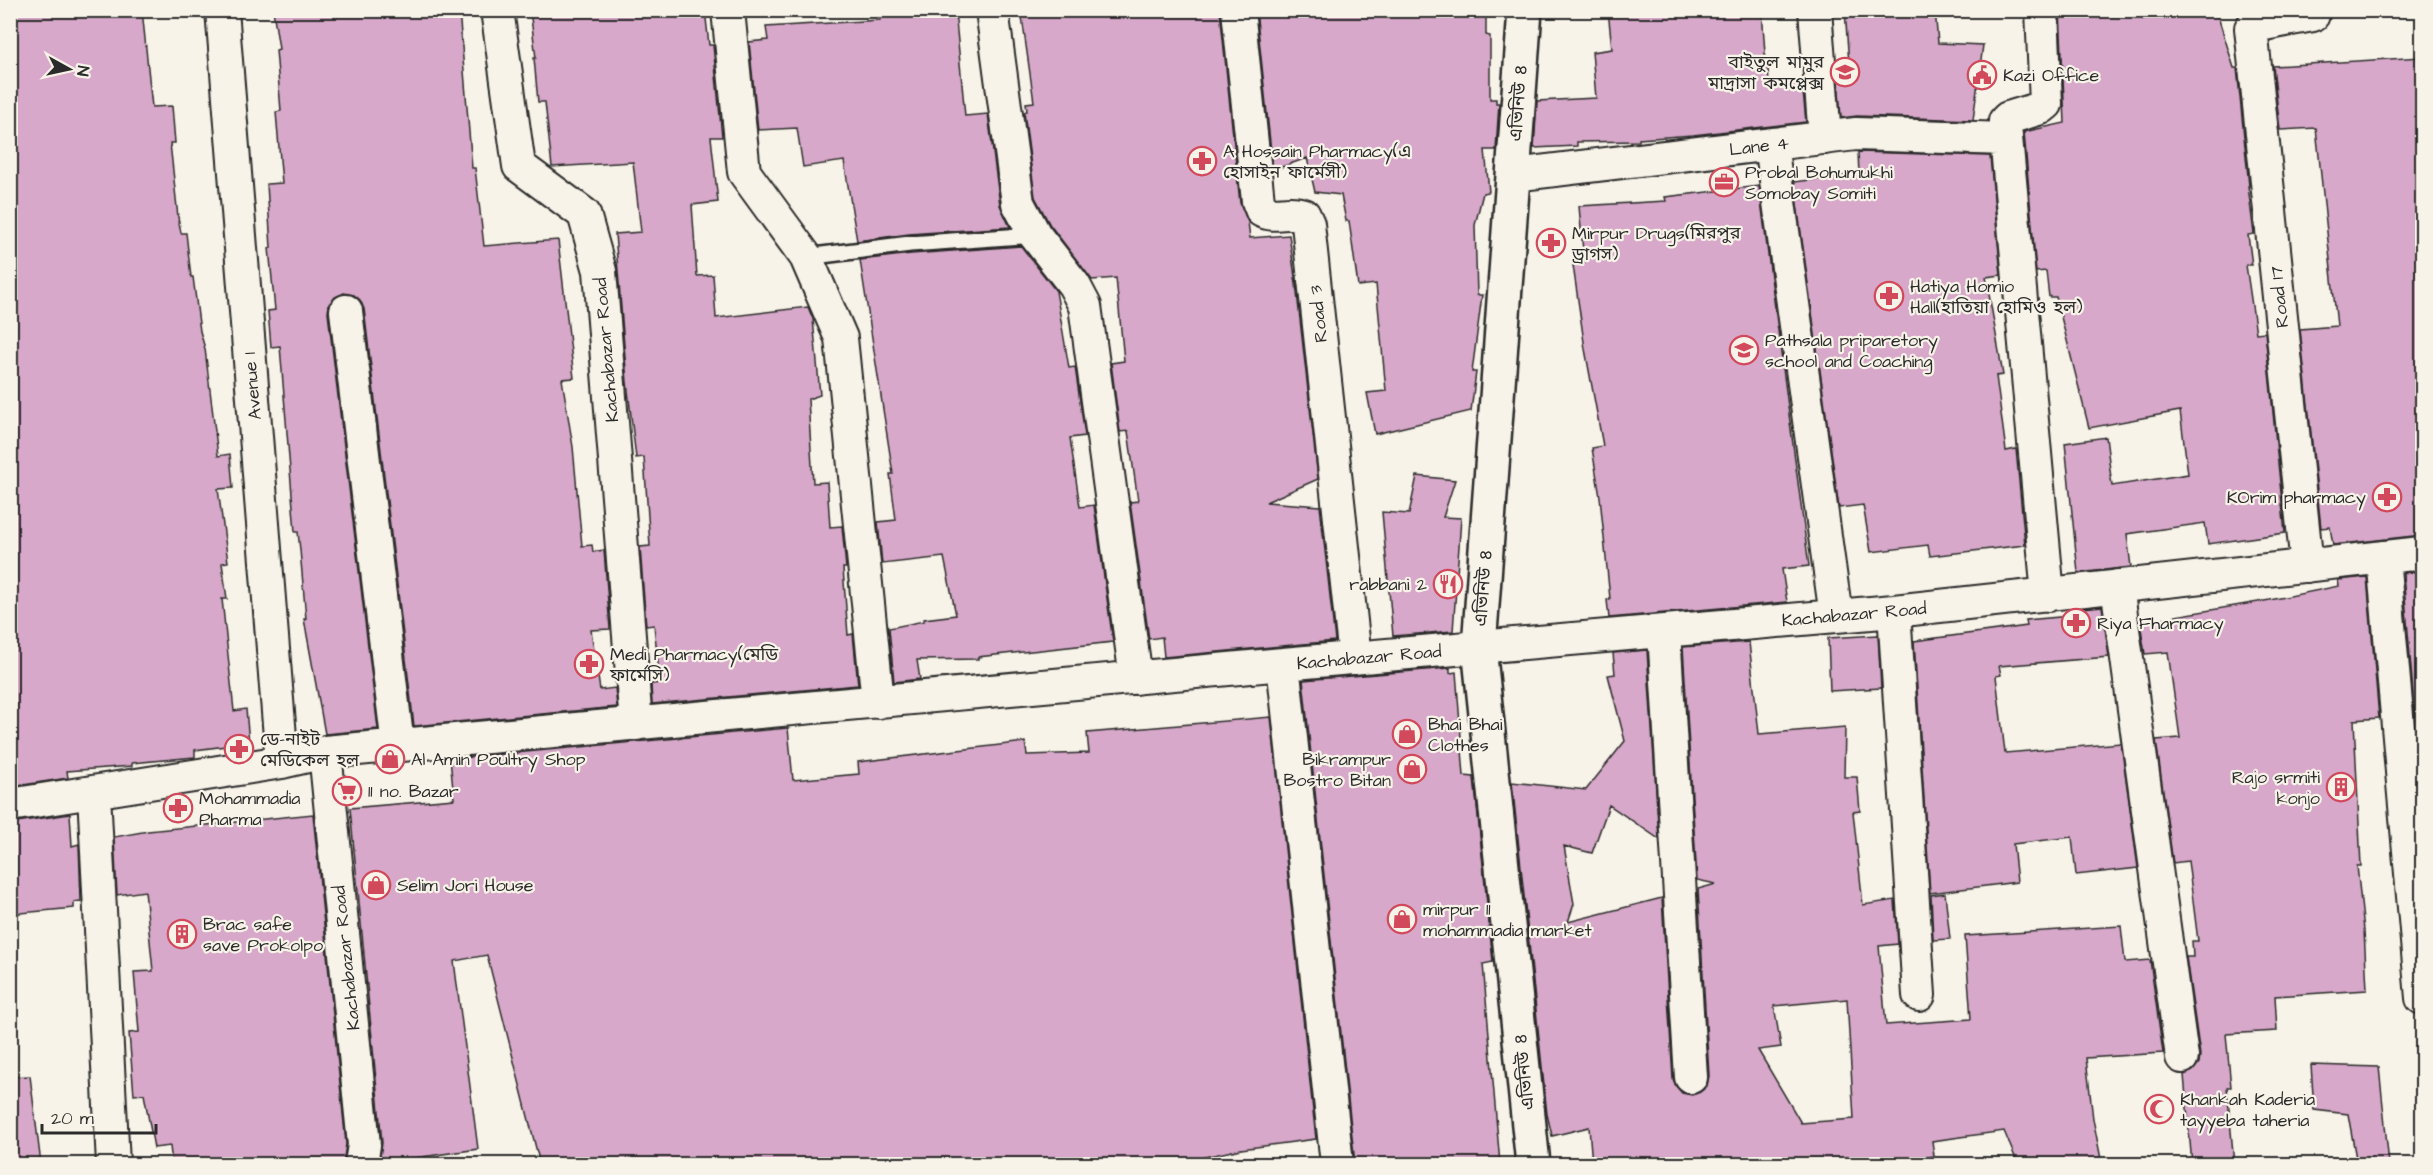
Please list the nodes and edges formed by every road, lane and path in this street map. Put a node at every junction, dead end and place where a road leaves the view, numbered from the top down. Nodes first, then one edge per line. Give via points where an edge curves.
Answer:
1 (222, 10) edge
2 (497, 10) edge
3 (728, 10) edge
4 (992, 10) edge
5 (1238, 10) edge
6 (1524, 10) edge
7 (1815, 10) edge
8 (2042, 10) edge
9 (2314, 10) edge
10 (1825, 138) junction
11 (2006, 139) junction
12 (1771, 144) junction
13 (1513, 175) junction
14 (1035, 235) junction
15 (806, 257) junction
16 (346, 311) dead end
17 (2422, 552) edge
18 (2383, 557) junction
19 (2307, 566) junction
20 (2117, 586) junction
21 (2048, 595) junction
22 (1894, 611) junction
23 (1836, 616) junction
24 (1664, 632) junction
25 (1479, 647) junction
26 (1355, 658) junction
27 (1283, 664) junction
28 (1136, 678) junction
29 (878, 702) junction
30 (636, 724) junction
31 (398, 746) junction
32 (325, 752) junction
33 (282, 762) junction
34 (94, 792) junction
35 (10, 805) edge
36 (1919, 995) dead end
37 (2422, 998) edge
38 (2182, 1057) dead end
39 (1691, 1077) dead end
40 (113, 1164) edge
41 (361, 1164) edge
42 (1337, 1164) edge
43 (1533, 1164) edge

1 - 33 street, Avenue 1
2 - 30 street, Kachabazar Road via 519,166 585,214 600,271
3 - 15 street via 744,172
4 - 14 street via 1018,203
5 - 26 street, Road 3 via 1258,201 1262,211 1269,215 1293,211 1304,215 1308,224
6 - 13 street, এভিনিউ ৪
7 - 10 street
8 - 11 street via 2046,104 2008,118
9 - 19 street, Road 17 via 2313,15 2252,28
10 - 11 street, Lane 4 via 1856,134
10 - 12 street, Lane 4
11 - 21 street
12 - 13 street, Lane 4
12 - 23 street
13 - 25 street, এভিনিউ ৪
14 - 15 lane
14 - 28 street via 1086,306
15 - 29 street via 841,338
16 - 31 street
17 - 18 street, Kachabazar Road
18 - 19 street, Kachabazar Road
18 - 37 street
19 - 20 street, Kachabazar Road
20 - 21 street, Kachabazar Road
20 - 38 street
21 - 22 street, Kachabazar Road
22 - 23 street, Kachabazar Road
22 - 36 street
23 - 24 street, Kachabazar Road
24 - 25 street, Kachabazar Road
24 - 39 street
25 - 26 street, Kachabazar Road
25 - 43 street, এভিনিউ ৪
26 - 27 street, Kachabazar Road
27 - 28 street, Kachabazar Road
27 - 42 street, Kachabazar Road
28 - 29 street, Kachabazar Road
29 - 30 street, Kachabazar Road
30 - 31 street, Kachabazar Road
31 - 32 street, Kachabazar Road
32 - 33 street, Kachabazar Road
32 - 41 street, Kachabazar Road via 364,1146
33 - 34 street, Kachabazar Road
34 - 35 street, Kachabazar Road
34 - 40 street

